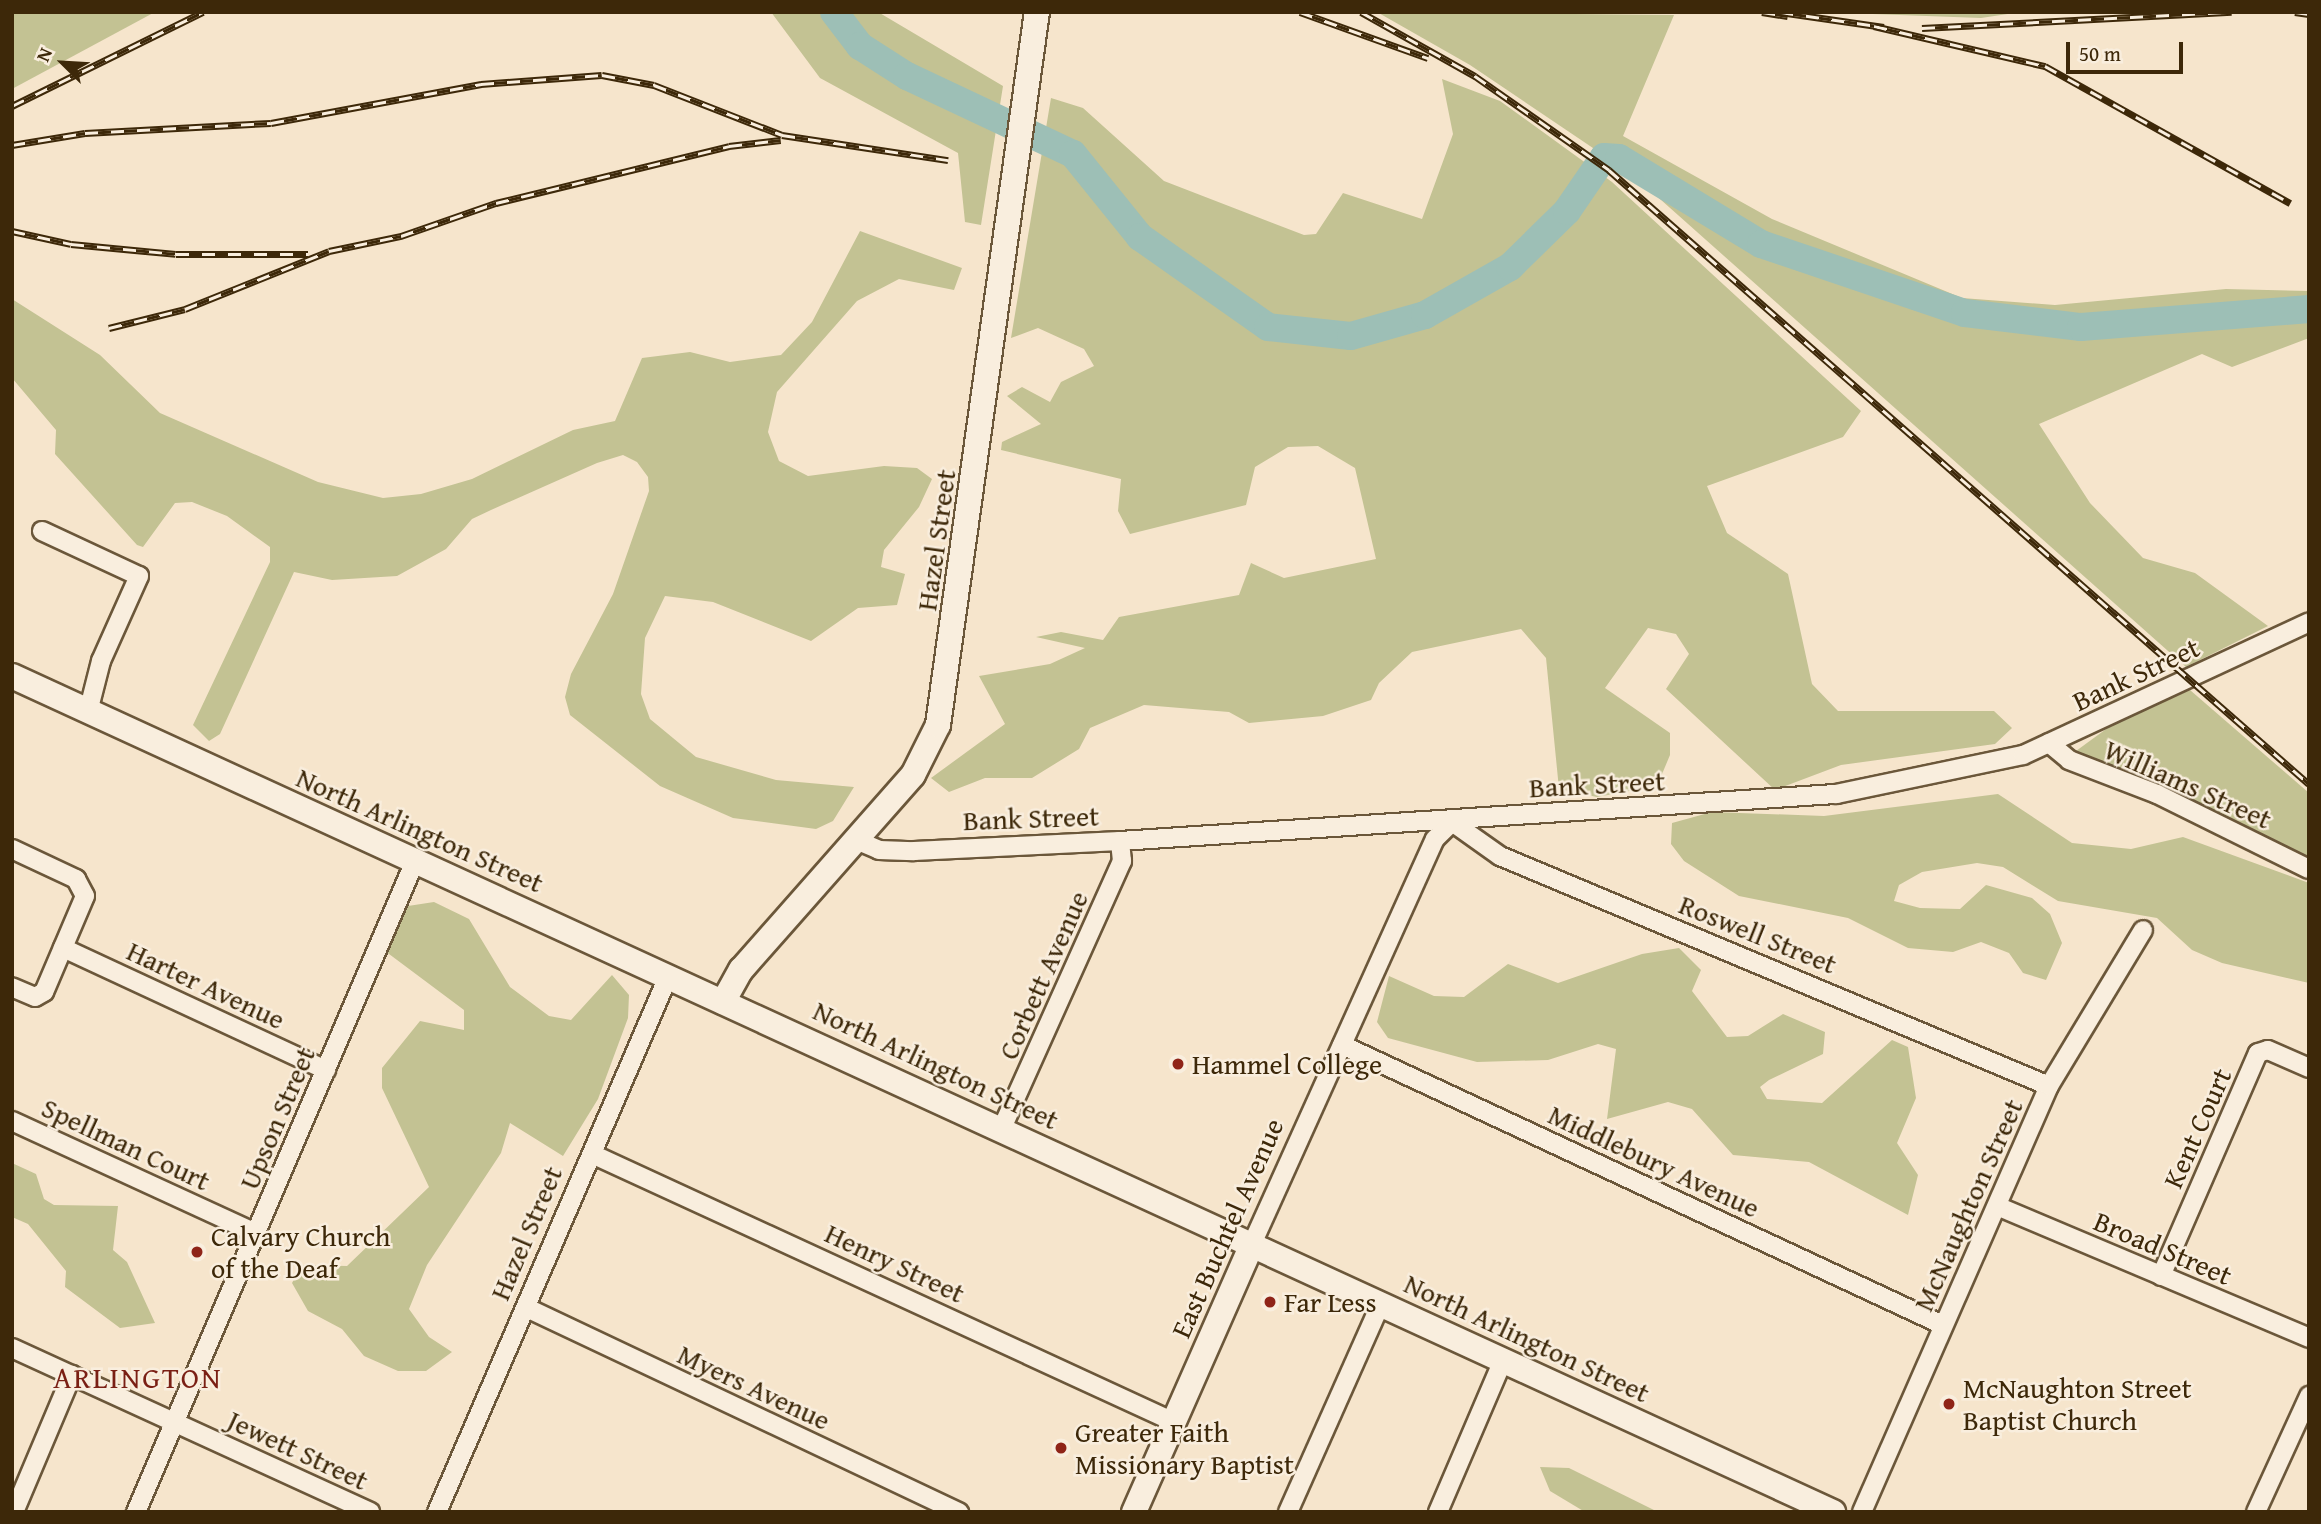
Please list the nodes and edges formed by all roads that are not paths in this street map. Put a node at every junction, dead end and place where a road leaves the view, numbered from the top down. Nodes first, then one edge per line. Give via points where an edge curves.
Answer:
1 (1037, 12) edge
2 (42, 531) dead end
3 (2309, 622) edge
4 (12, 676) edge
5 (88, 712) junction
6 (2049, 743) junction
7 (1452, 822) junction
8 (856, 841) junction
9 (1120, 841) junction
10 (12, 849) edge
11 (415, 861) junction
12 (2309, 869) edge
13 (2143, 930) dead end
14 (63, 948) junction
15 (668, 978) junction
16 (12, 987) edge
17 (723, 1002) junction
18 (1342, 1045) junction
19 (2309, 1068) edge
20 (326, 1070) junction
21 (2049, 1086) junction
22 (12, 1121) edge
23 (1002, 1128) junction
24 (592, 1154) junction
25 (1997, 1206) junction
26 (256, 1233) junction
27 (1252, 1244) junction
28 (2161, 1276) junction
29 (1381, 1303) junction
30 (527, 1308) junction
31 (1943, 1325) junction
32 (2309, 1338) edge
33 (12, 1348) edge
34 (1503, 1360) junction
35 (72, 1375) junction
36 (2309, 1396) edge
37 (175, 1422) junction
38 (1174, 1422) junction
39 (1440, 1511) edge
40 (14, 1512) edge
41 (136, 1512) edge
42 (370, 1512) edge
43 (438, 1512) edge
44 (959, 1512) edge
45 (1134, 1512) edge
46 (1288, 1512) edge
47 (1833, 1512) edge
48 (1862, 1512) edge
49 (2256, 1512) edge

1 - 8 street, Hazel Street via 946,701 913,775
2 - 5 street via 139,576 101,660
3 - 6 street, Bank Street
4 - 5 street, North Arlington Street
5 - 11 street, North Arlington Street
6 - 7 street, Bank Street via 1997,763 1836,794
6 - 12 street, Williams Street via 2069,760 2157,794
7 - 9 street, Bank Street
7 - 18 street, East Buchtel Avenue via 1435,839
7 - 21 street, Roswell Street via 1500,856
8 - 9 street, Bank Street via 879,850
8 - 17 street, Hazel Street via 741,970
9 - 23 street, Corbett Avenue via 1122,861
10 - 14 street via 85,888
11 - 15 street, North Arlington Street
11 - 20 street, Upson Street
13 - 21 street, McNaughton Street
14 - 16 street via 40,997
14 - 20 street, Harter Avenue
15 - 17 street, North Arlington Street
15 - 24 street, Hazel Street
17 - 23 street, North Arlington Street
18 - 27 street, East Buchtel Avenue
18 - 31 street, Middlebury Avenue
19 - 28 street, Kent Court via 2268,1050 2258,1053
20 - 26 street, Upson Street
21 - 25 street, McNaughton Street
22 - 26 street, Spellman Court
23 - 27 street, North Arlington Street
24 - 30 street, Hazel Street
24 - 38 street, Henry Street
25 - 28 street, Broad Street
25 - 31 street, McNaughton Street
26 - 37 street, Upson Street
27 - 29 street, North Arlington Street
27 - 38 street, East Buchtel Avenue
28 - 32 street, Broad Street
29 - 34 street, North Arlington Street
29 - 46 street
30 - 43 street, Hazel Street
30 - 44 street, Myers Avenue
31 - 48 street, McNaughton Street
33 - 35 street, Jewett Street
34 - 39 street
34 - 47 street, North Arlington Street
35 - 37 street, Jewett Street
35 - 40 street
36 - 49 street
37 - 41 street, Upson Street
37 - 42 street, Jewett Street
38 - 45 street, East Buchtel Avenue

